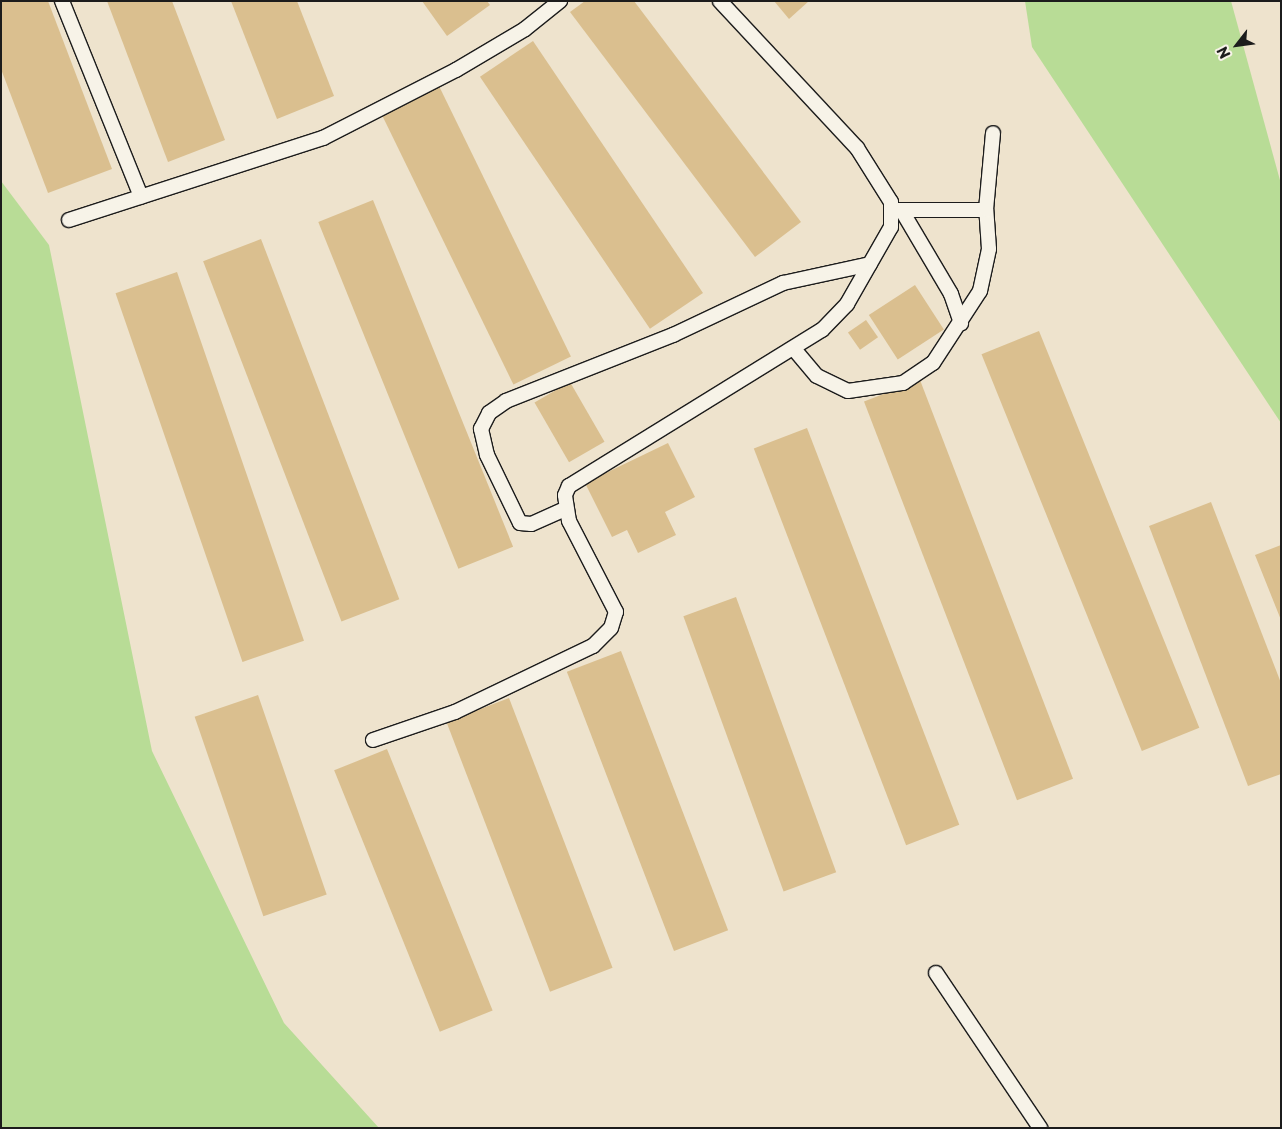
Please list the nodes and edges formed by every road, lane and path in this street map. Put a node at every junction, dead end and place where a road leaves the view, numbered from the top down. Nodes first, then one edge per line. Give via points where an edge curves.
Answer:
1 (62, 1) edge
2 (560, 1) edge
3 (720, 1) edge
4 (993, 133) dead end
5 (141, 197) junction
6 (897, 210) junction
7 (986, 210) junction
8 (69, 220) dead end
9 (870, 264) junction
10 (961, 323) junction
11 (794, 349) junction
12 (565, 509) junction
13 (373, 740) dead end
14 (936, 973) dead end
15 (1040, 1128) edge

1 - 5 lane
2 - 5 lane via 525,29 456,70 323,138
3 - 6 lane via 858,148
4 - 7 lane
5 - 8 lane
6 - 7 lane
6 - 9 lane
6 - 10 lane via 951,294
7 - 10 lane via 989,249 980,291
9 - 11 lane via 838,315
9 - 12 lane via 783,283 673,335 506,401 489,414 481,429 487,455 520,523 531,524
10 - 11 lane via 933,363 903,383 848,391 817,376
11 - 12 lane via 584,475 569,486
12 - 13 lane via 616,612 611,628 594,646 544,671 455,712
14 - 15 lane

